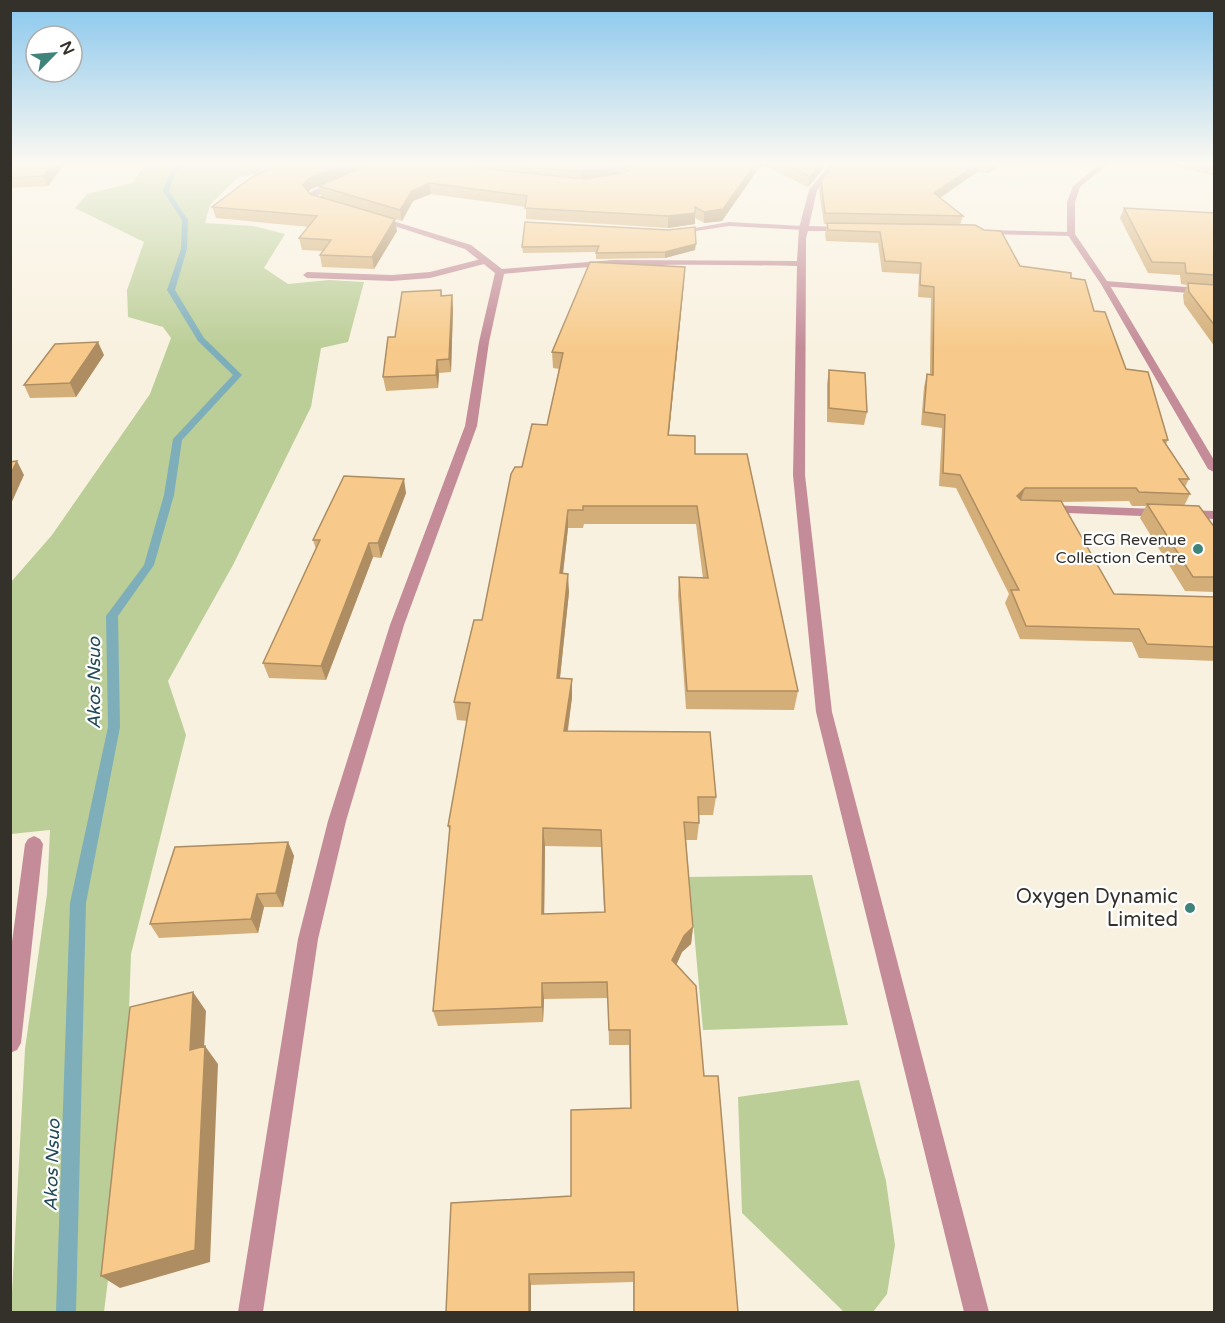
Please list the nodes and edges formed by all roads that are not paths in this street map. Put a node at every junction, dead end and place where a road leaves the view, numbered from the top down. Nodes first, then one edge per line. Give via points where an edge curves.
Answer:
1 (394, 225) edge
2 (723, 225) edge
3 (743, 225) edge
4 (804, 225) edge
5 (1071, 225) edge
6 (803, 228) junction
7 (862, 229) edge
8 (668, 232) edge
9 (978, 232) edge
10 (1071, 234) junction
11 (485, 261) junction
12 (802, 264) junction
13 (500, 272) junction
14 (307, 275) dead end
15 (1105, 284) junction
16 (1215, 292) edge
17 (1215, 469) edge
18 (1032, 508) edge
19 (1215, 515) edge
20 (34, 844) dead end
21 (10, 1043) edge
22 (249, 1312) edge
23 (977, 1312) edge

1 - 11 street via 468,247
2 - 8 street
3 - 6 street
4 - 6 street
5 - 10 street
6 - 7 street
6 - 12 street
9 - 10 street
10 - 15 street
11 - 13 street
11 - 14 street via 430,275 392,278
12 - 13 street via 661,260 556,264
12 - 23 street via 799,475 824,712
13 - 22 street via 471,426 397,625 337,821 308,939
15 - 16 street
15 - 17 street
18 - 19 street
20 - 21 street

